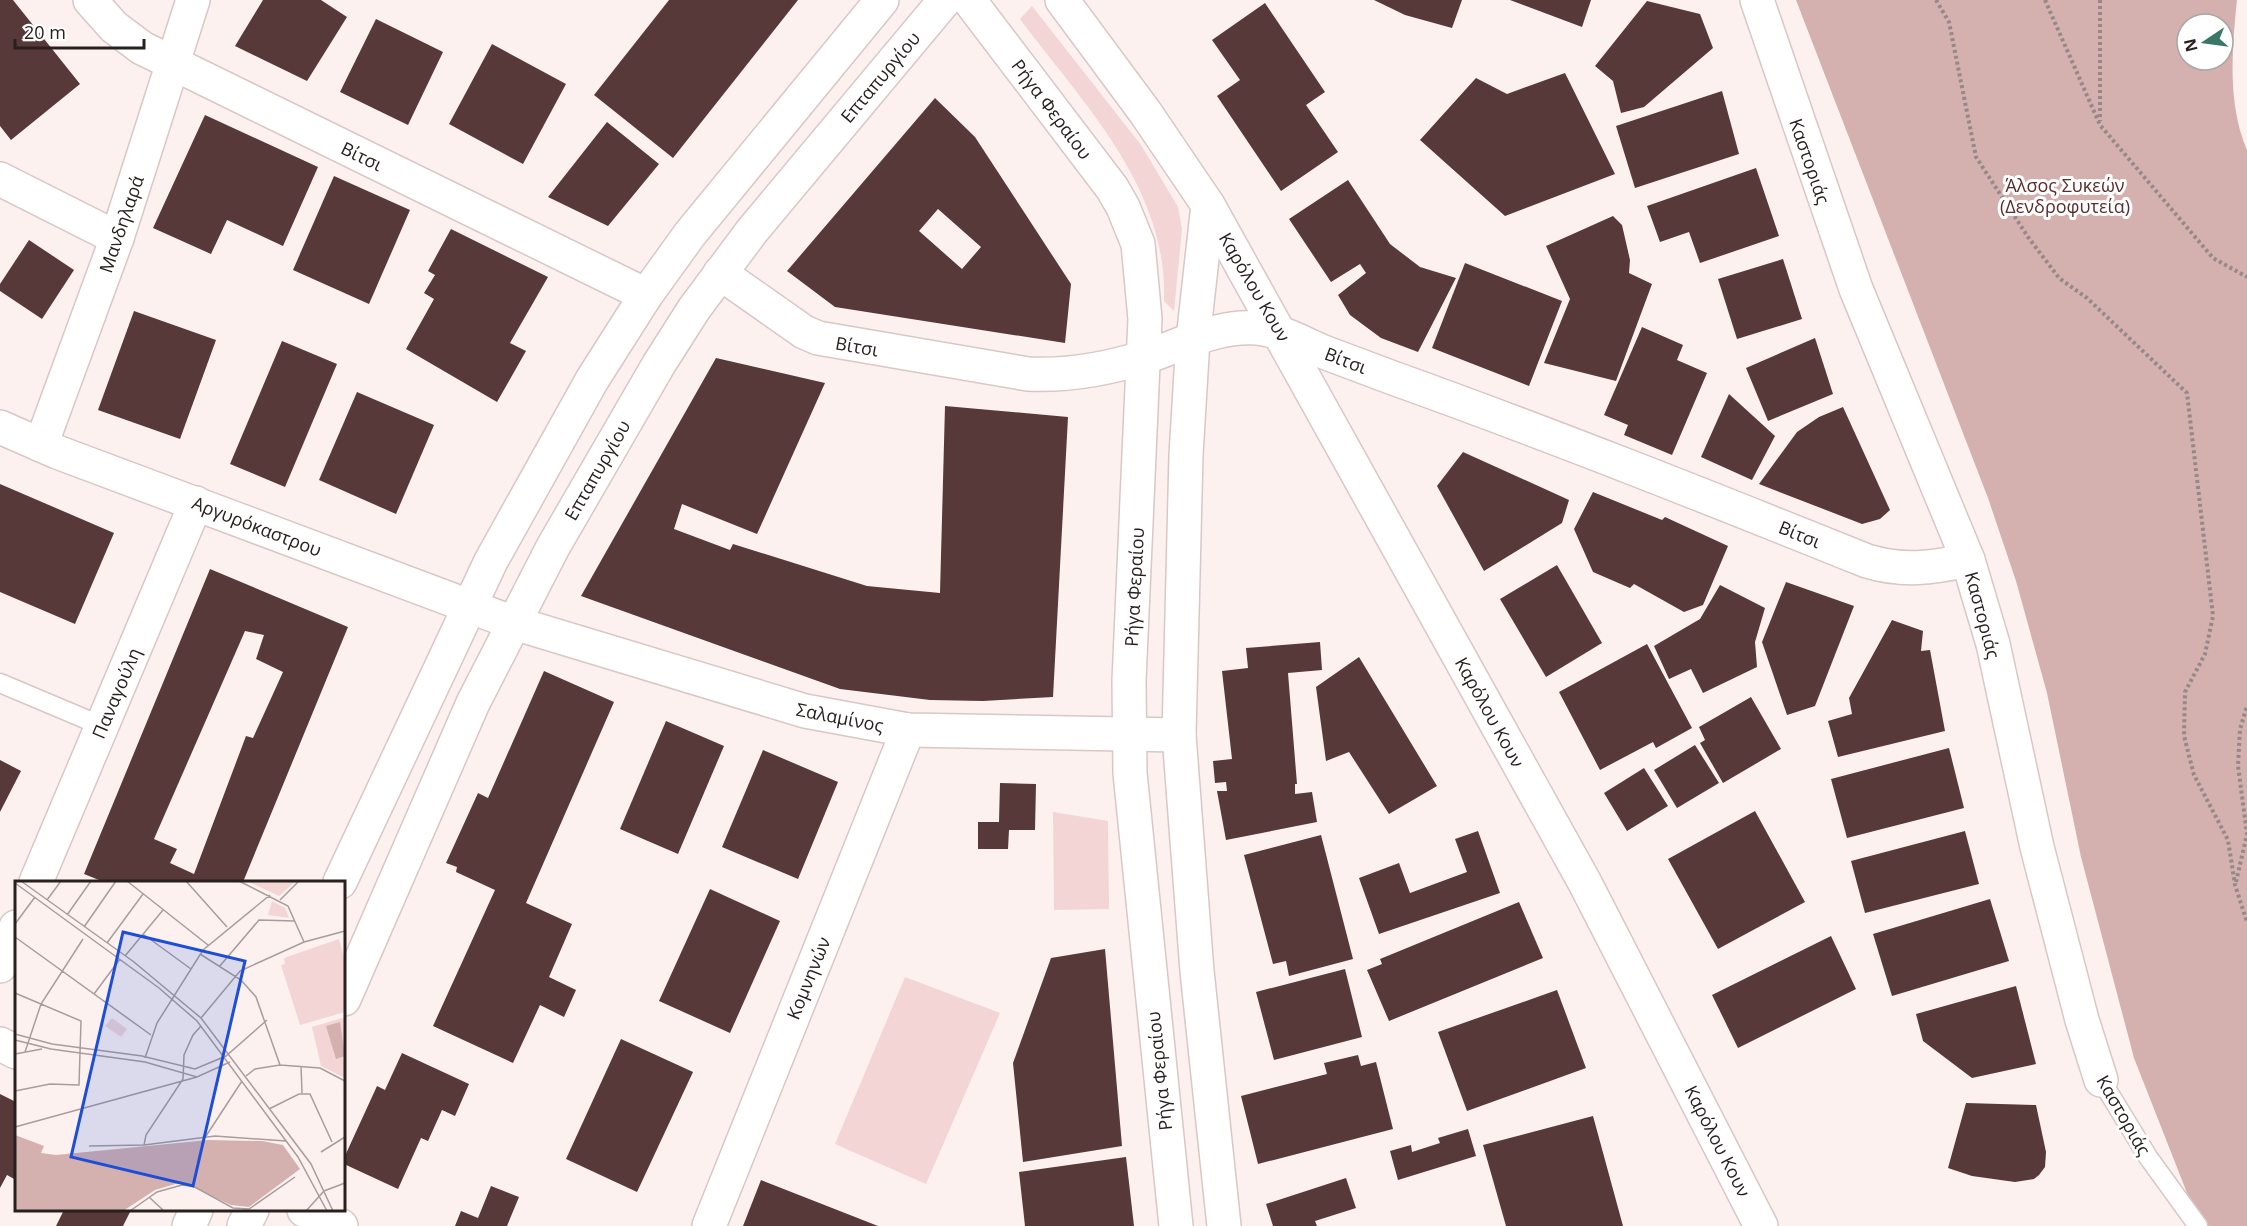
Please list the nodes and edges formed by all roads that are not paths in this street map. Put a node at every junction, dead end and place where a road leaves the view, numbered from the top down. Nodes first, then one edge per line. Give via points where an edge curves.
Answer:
1 (90, 0) edge
2 (193, 0) edge
3 (882, 0) edge
4 (945, 0) edge
5 (969, 0) edge
6 (1062, 0) edge
7 (1756, 0) edge
8 (172, 63) junction
9 (0, 179) edge
10 (1208, 205) junction
11 (117, 238) junction
12 (720, 273) junction
13 (646, 295) junction
14 (1281, 334) junction
15 (1192, 339) junction
16 (1145, 357) junction
17 (0, 427) edge
18 (41, 445) junction
19 (196, 503) junction
20 (1968, 560) junction
21 (469, 607) junction
22 (514, 623) junction
23 (0, 682) edge
24 (102, 726) junction
25 (908, 730) junction
26 (1129, 734) junction
27 (1179, 735) junction
28 (36, 881) edge
29 (340, 881) edge
30 (15, 929) edge
31 (0, 966) edge
32 (345, 997) edge
33 (0, 1044) edge
34 (15, 1052) edge
35 (2101, 1080) joint
36 (195, 1211) edge
37 (251, 1211) edge
38 (308, 1211) edge
39 (189, 1226) edge
40 (244, 1226) edge
41 (340, 1226) edge
42 (709, 1226) edge
43 (1176, 1226) edge
44 (1224, 1226) edge
45 (1761, 1226) edge
46 (2198, 1226) edge

1 - 8 street, Βίτσι via 132,42
2 - 8 street, Μανδηλαρά
3 - 13 street via 704,217
4 - 12 street, Επταπυργίου via 814,153
5 - 16 street, Ρήγα Φεραίου via 1123,207 1141,263
6 - 10 street
7 - 20 street, Καστοριάς via 1856,289
8 - 11 street, Μανδηλαρά
8 - 13 street, Βίτσι
9 - 11 street
10 - 14 street, Καρόλου Κουν
10 - 15 street
11 - 18 street, Μανδηλαρά
12 - 16 street, Βίτσι via 804,332 832,342 1028,374 1083,373
12 - 22 street, Επταπυργίου via 678,331 553,547
13 - 21 street via 549,452
14 - 15 street, Βίτσι via 1241,328
14 - 20 street, Βίτσι via 1867,561 1914,569
14 - 45 street, Καρόλου Κουν via 1585,883
15 - 16 street, Βίτσι
15 - 27 street
16 - 26 street, Ρήγα Φεραίου
17 - 18 street, Αργυρόκαστρου
18 - 19 street, Αργυρόκαστρου
19 - 21 street, Αργυρόκαστρου
19 - 24 street, Παναγούλη
20 - 35 street, Καστοριάς via 1993,644 2037,847
21 - 22 street, Αργυρόκαστρου
21 - 29 street
22 - 25 street, Σαλαμίνος via 785,706
22 - 32 street, Επταπυργίου via 445,763
23 - 24 lane
24 - 28 street, Παναγούλη
25 - 26 street, Σαλαμίνος
25 - 42 street, Κομνηνών
26 - 27 street, Σαλαμίνος
26 - 43 street, Ρήγα Φεραίου via 1137,860
27 - 44 street via 1197,971
30 - 31 street
33 - 34 street
35 - 46 lane, Καστοριάς via 2148,1157
36 - 39 street
37 - 40 street
38 - 41 street

